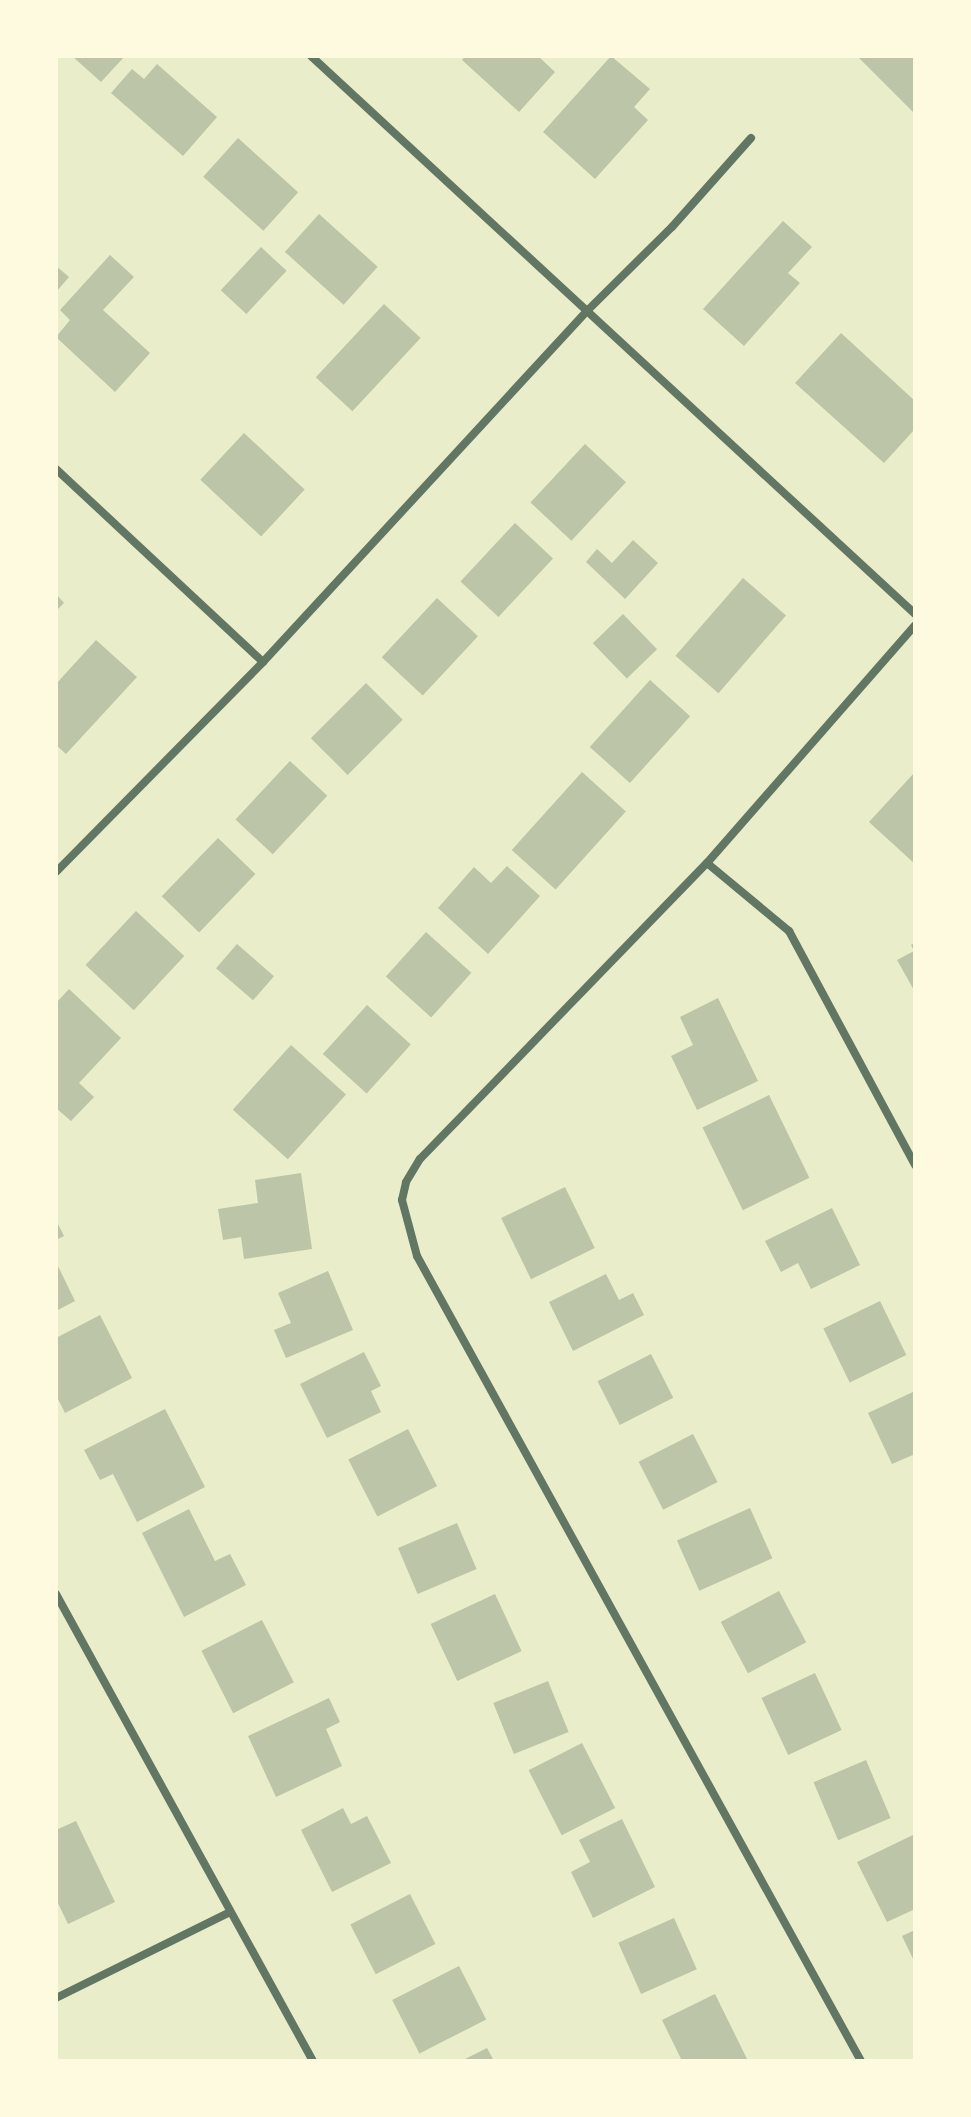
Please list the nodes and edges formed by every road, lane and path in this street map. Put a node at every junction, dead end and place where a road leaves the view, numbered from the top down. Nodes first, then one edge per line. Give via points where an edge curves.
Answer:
1 (311, 56) edge
2 (751, 138) dead end
3 (588, 310) junction
4 (56, 469) edge
5 (915, 614) edge
6 (915, 625) edge
7 (263, 662) junction
8 (707, 863) junction
9 (56, 872) edge
10 (915, 1165) edge
11 (56, 1594) edge
12 (230, 1912) junction
13 (56, 1998) edge
14 (313, 2061) edge
15 (861, 2061) edge

1 - 3 street
2 - 3 street
3 - 5 street
3 - 7 street
4 - 7 street
6 - 8 street
7 - 9 street
8 - 10 street via 789,931
8 - 15 street via 420,1159 402,1200 417,1256
11 - 12 street
12 - 13 street
12 - 14 street

